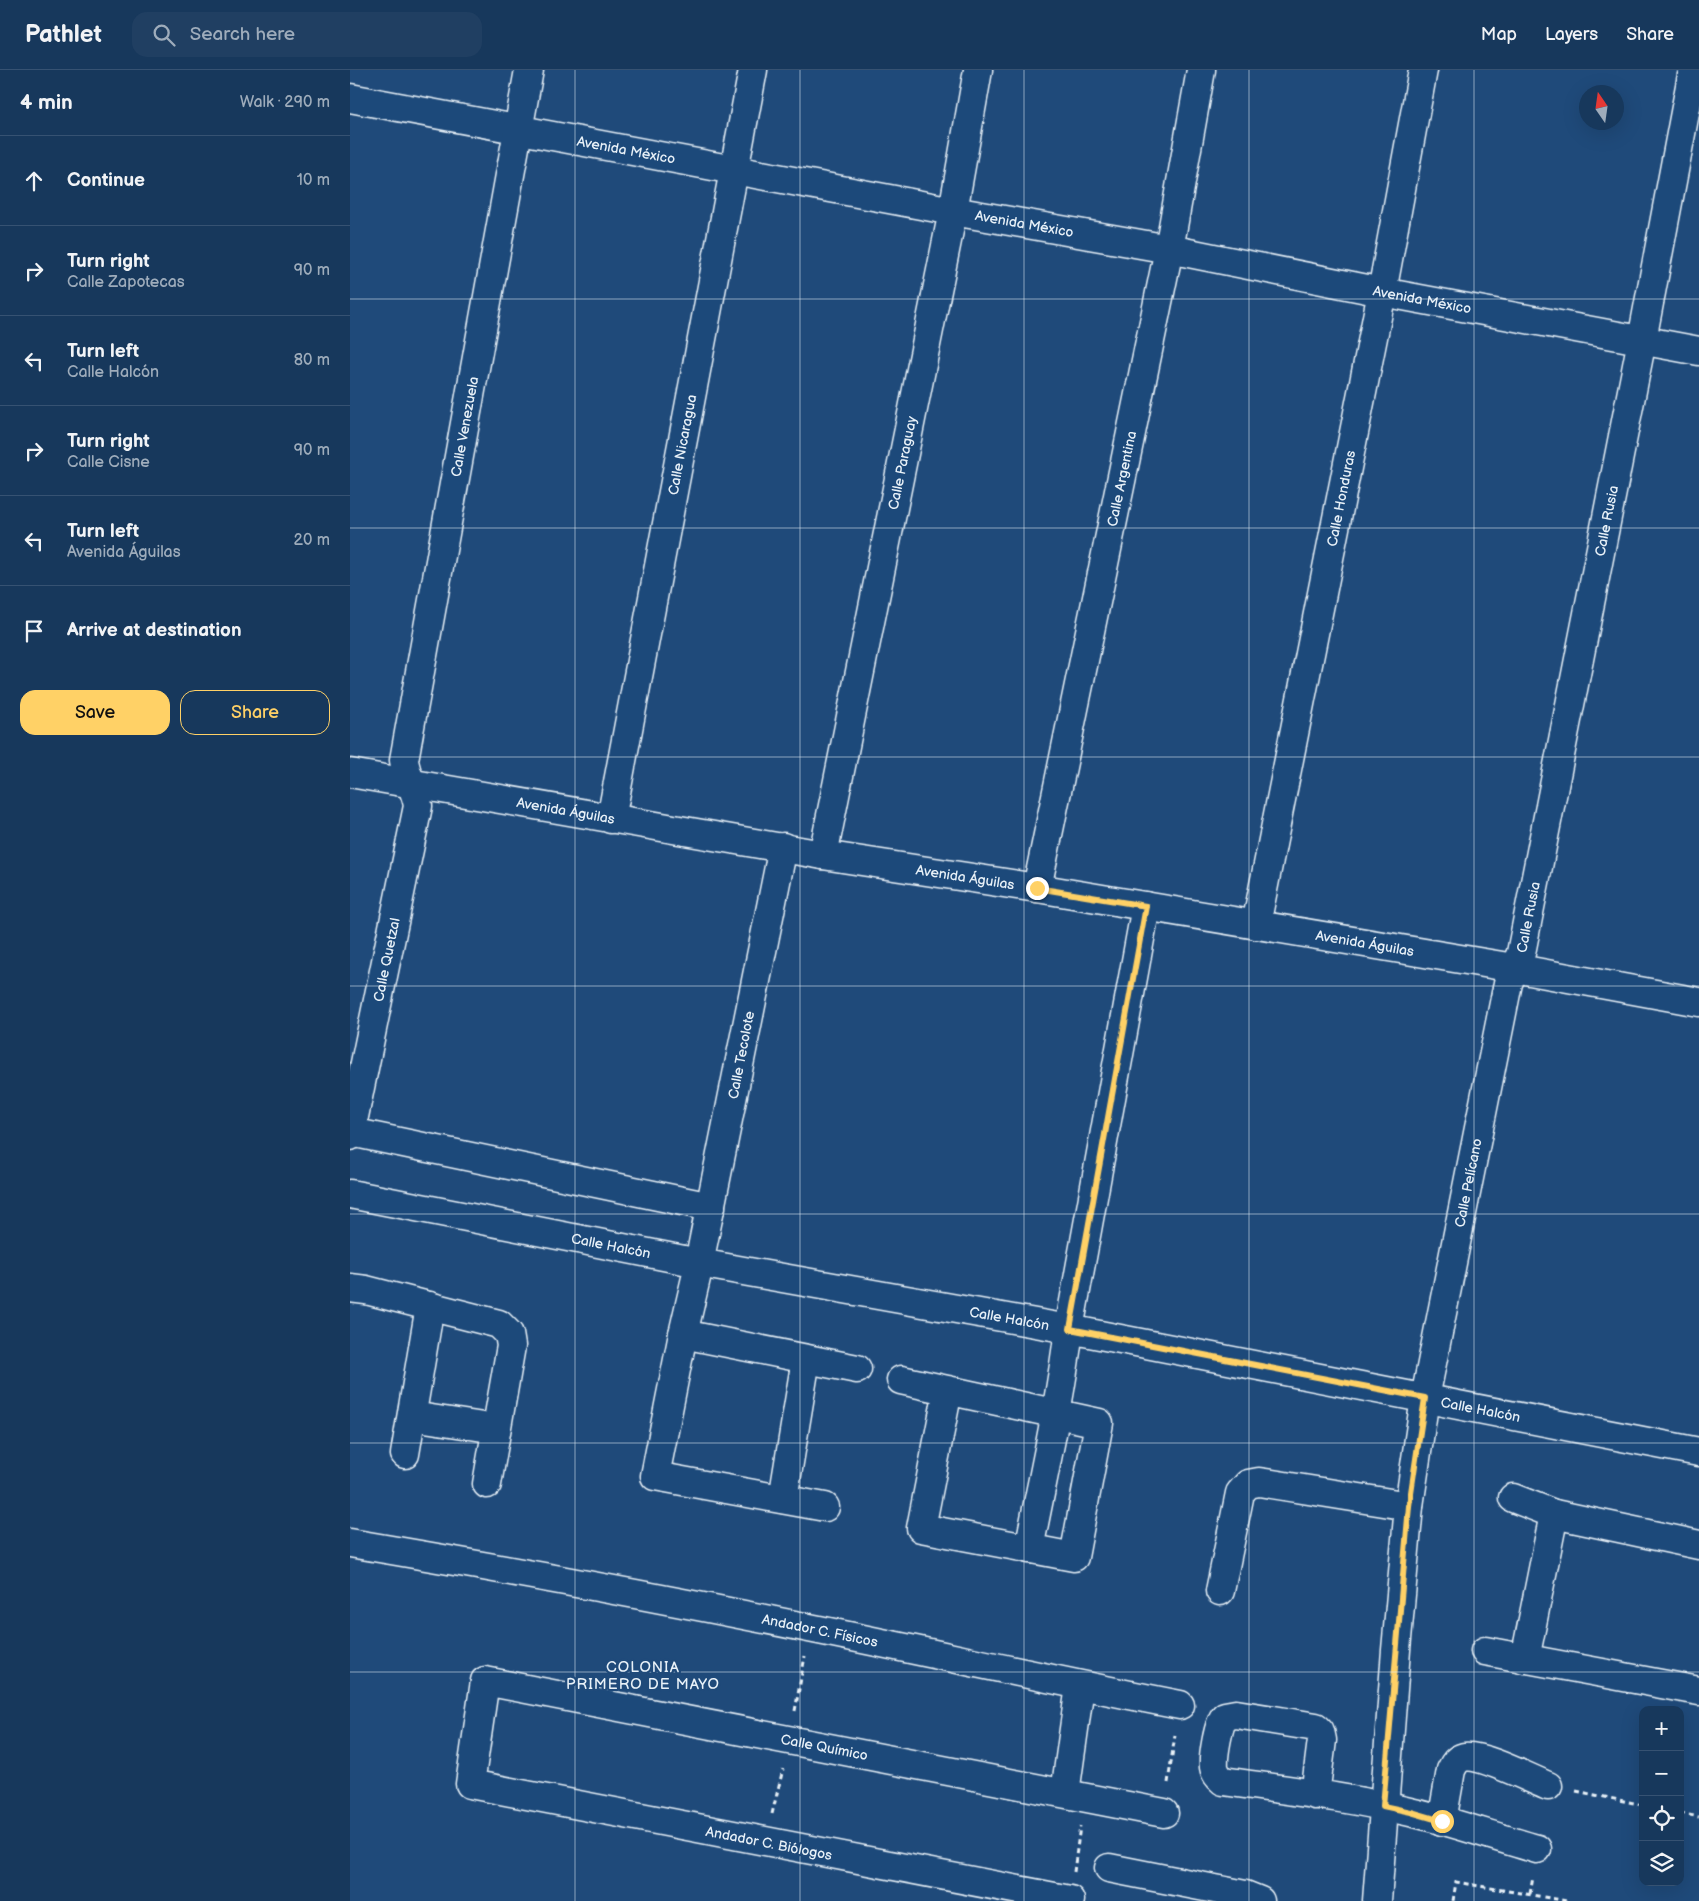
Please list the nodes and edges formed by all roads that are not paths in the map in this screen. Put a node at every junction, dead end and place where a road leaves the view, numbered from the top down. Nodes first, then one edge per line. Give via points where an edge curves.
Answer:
1 (529, 70) edge
2 (753, 70) edge
3 (978, 70) edge
4 (1201, 70) edge
5 (1423, 70) edge
6 (1693, 70) edge
7 (350, 98) edge
8 (518, 128) junction
9 (734, 170) junction
10 (953, 211) junction
11 (1168, 249) junction
12 (1382, 292) junction
13 (1642, 340) junction
14 (1699, 351) edge
15 (350, 773) edge
16 (411, 784) junction
17 (611, 819) junction
18 (783, 847) junction
19 (823, 855) junction
20 (1037, 888) junction
21 (1146, 906) junction
22 (1256, 925) junction
23 (1514, 968) junction
24 (1699, 1002) edge
25 (350, 1134) edge
26 (350, 1194) edge
27 (711, 1207) junction
28 (699, 1263) junction
29 (350, 1288) edge
30 (430, 1306) junction
31 (1070, 1329) junction
32 (683, 1334) junction
33 (806, 1359) junction
34 (857, 1369) dead end
35 (901, 1380) dead end
36 (948, 1390) junction
37 (1425, 1398) junction
38 (1055, 1413) junction
39 (412, 1416) junction
40 (496, 1430) junction
41 (1699, 1452) edge
42 (405, 1454) dead end
43 (487, 1484) dead end
44 (1513, 1498) dead end
45 (783, 1499) junction
46 (1409, 1506) junction
47 (825, 1507) dead end
48 (1554, 1514) junction
49 (350, 1543) edge
50 (1699, 1545) edge
51 (1029, 1549) junction
52 (1220, 1591) dead end
53 (1485, 1652) dead end
54 (1525, 1658) junction
55 (486, 1681) joint
56 (1080, 1686) junction
57 (1699, 1691) edge
58 (1180, 1704) road end
59 (1548, 1786) road end
60 (1075, 1795) junction
61 (1314, 1795) dead end
62 (1383, 1806) junction
63 (1164, 1813) road end
64 (1442, 1821) junction
65 (1537, 1849) dead end
66 (1109, 1868) dead end
67 (1070, 1900) edge
68 (1260, 1901) edge
69 (1377, 1901) edge

1 - 8 street, Calle Venezuela
2 - 9 street, Calle Nicaragua
3 - 10 street, Calle Paraguay
4 - 11 street, Calle Argentina
5 - 12 street, Calle Honduras
6 - 13 street, Calle Rusia
7 - 8 street, Avenida México
8 - 9 street, Avenida México
8 - 16 street, Calle Venezuela via 404,760
9 - 10 street, Avenida México
9 - 17 street, Calle Nicaragua
10 - 11 street, Avenida México
10 - 19 street, Calle Paraguay
11 - 12 street, Avenida México
11 - 20 street, Calle Argentina
12 - 13 street, Avenida México
12 - 22 street, Calle Honduras
13 - 14 street, Avenida México
13 - 23 street, Calle Rusia via 1522,953
15 - 16 street, Avenida Águilas
16 - 17 street, Avenida Águilas
16 - 25 street, Calle Quetzal via 418,806
17 - 18 street, Avenida Águilas
18 - 19 street, Avenida Águilas
18 - 27 street, Calle Tecolote
19 - 20 street, Avenida Águilas
20 - 21 street, Avenida Águilas
21 - 22 street, Avenida Águilas
21 - 31 street
22 - 23 street, Avenida Águilas
23 - 24 street, Avenida Águilas
23 - 37 street, Calle Pelícano via 1508,983
25 - 27 street
26 - 28 street, Calle Halcón
27 - 28 street, Calle Tecolote
28 - 31 street, Calle Halcón
28 - 32 street, Calle Tecolote
29 - 30 street
30 - 39 street
30 - 40 street via 498,1324 509,1334 511,1346
31 - 37 street, Calle Halcón
31 - 38 street
32 - 33 street
32 - 45 street, Calle Tecolote via 656,1476
33 - 34 street
33 - 45 street
35 - 36 street
36 - 38 street
36 - 51 street via 921,1528
37 - 41 street, Calle Halcón
37 - 46 street, Calle Pelícano
38 - 51 street
38 - 51 street via 1099,1423 1074,1557
39 - 40 street
39 - 42 street
40 - 43 street
44 - 48 street
45 - 47 street
46 - 52 street via 1259,1482 1248,1484 1240,1493
46 - 62 street, Calle Pelícano
48 - 50 street
48 - 54 street
49 - 56 street, Andador C. Físicos via 538,1575 810,1628
53 - 54 street
54 - 57 street
55 - 60 street, Calle Químico
55 - 67 street, Andador C. Biólogos via 470,1784
56 - 58 street, Andador C. Físicos
56 - 60 street
59 - 64 street via 1479,1757 1464,1756 1454,1762 1451,1770
60 - 63 street, Calle Químico
61 - 62 street
62 - 64 street
62 - 69 street, Calle Pelícano
64 - 65 street
66 - 68 street via 1245,1895

